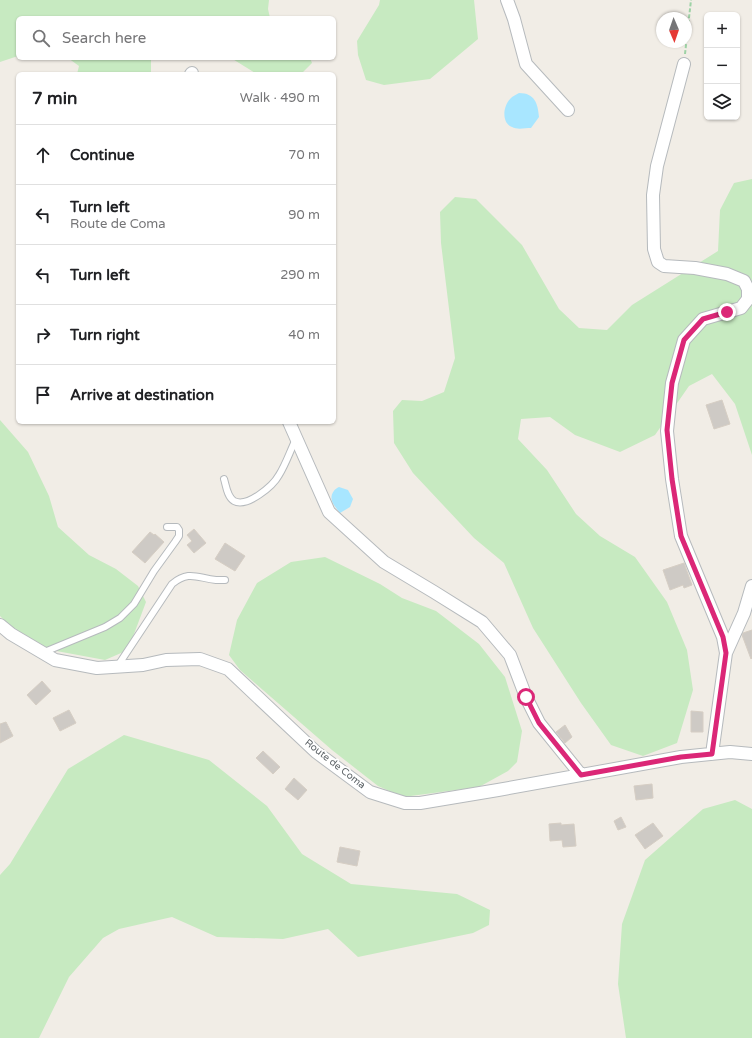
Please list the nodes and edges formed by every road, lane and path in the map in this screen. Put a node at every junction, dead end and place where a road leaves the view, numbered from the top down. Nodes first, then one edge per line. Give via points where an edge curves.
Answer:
1 (507, 0) edge
2 (691, 0) edge
3 (684, 64) joint
4 (568, 110) dead end
5 (290, 424) edge
6 (296, 439) junction
7 (224, 478) dead end
8 (167, 527) dead end
9 (226, 580) dead end
10 (752, 586) edge
11 (0, 625) edge
12 (42, 653) junction
13 (726, 653) junction
14 (117, 667) junction
15 (712, 754) junction
16 (752, 754) edge
17 (581, 775) junction

1 - 4 street via 526,64
2 - 3 path
3 - 13 street via 656,173 653,195 654,249 658,262 664,266 727,274 744,281 748,289 748,299 742,308 703,319 684,340 672,383 667,430 681,536 723,637
5 - 6 street
6 - 7 lane via 278,476 266,491 252,499 240,503 233,500 228,494
6 - 17 street via 329,512 384,562 482,622 510,655 539,723
8 - 12 lane via 177,527 179,536 134,604 120,618 105,627
9 - 14 lane via 189,576 172,584
10 - 13 street via 744,613
11 - 12 street, Route de Coma
12 - 14 street, Route de Coma via 56,660 97,668
13 - 15 street
14 - 17 street, Route de Coma via 166,660 200,659 228,670 316,752 370,792 404,803 420,803
15 - 16 street, Route de Coma
15 - 17 street, Route de Coma

